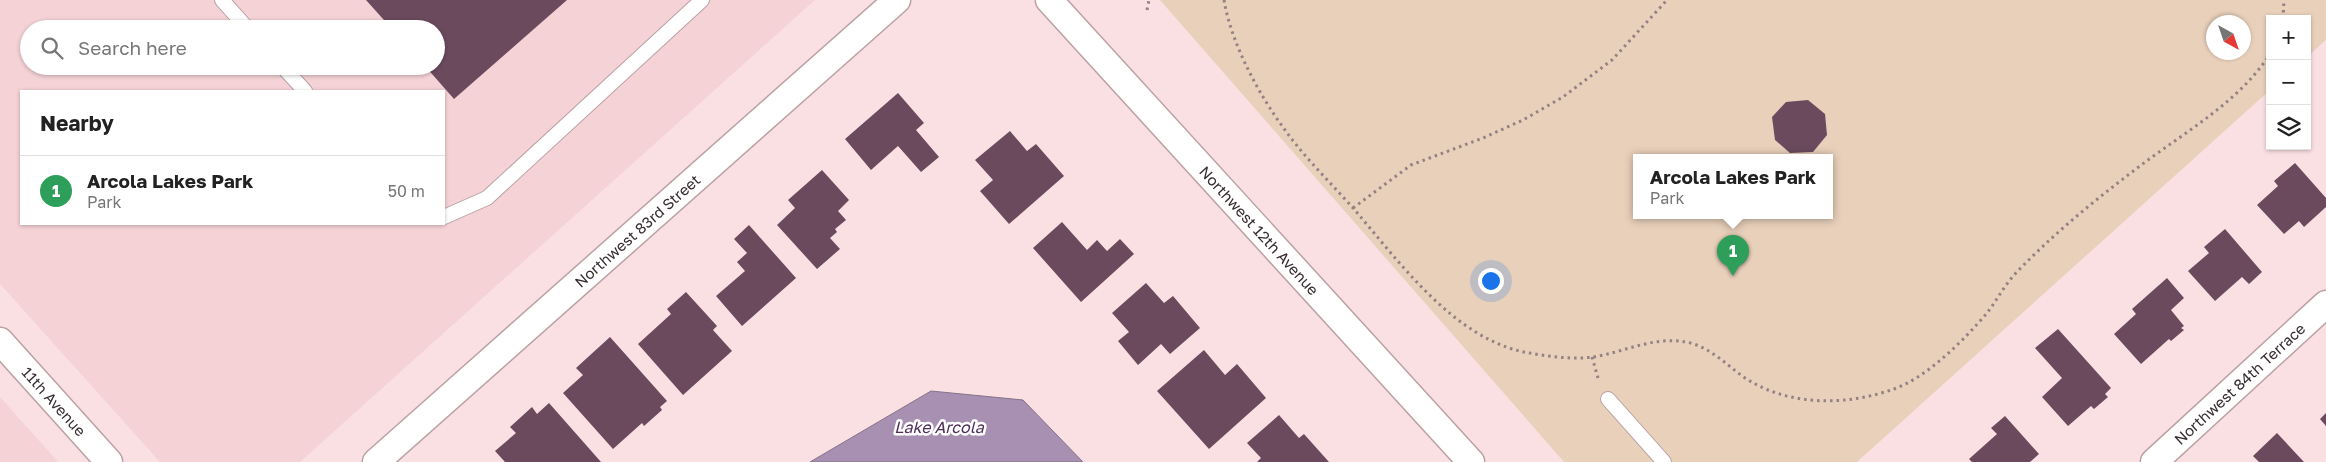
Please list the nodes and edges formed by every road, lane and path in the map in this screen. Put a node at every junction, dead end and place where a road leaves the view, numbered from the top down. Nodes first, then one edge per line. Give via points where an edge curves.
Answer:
1 (222, 0) edge
2 (702, 0) edge
3 (897, 0) edge
4 (1049, 0) edge
5 (1150, 0) edge
6 (1224, 0) edge
7 (1667, 0) edge
8 (2284, 0) edge
9 (1147, 10) dead end
10 (2282, 15) edge
11 (240, 20) edge
12 (2266, 59) edge
13 (290, 75) edge
14 (304, 90) edge
15 (1353, 208) junction
16 (445, 217) edge
17 (2326, 304) edge
18 (0, 341) edge
19 (1592, 357) junction
20 (1599, 380) dead end
21 (1608, 399) dead end
22 (109, 462) edge
23 (376, 462) edge
24 (1471, 462) edge
25 (1664, 462) edge
26 (2154, 462) edge

1 - 11 lane
2 - 16 lane via 487,198
3 - 23 street, Northwest 83rd Street
4 - 24 street, Northwest 12th Avenue
5 - 9 path
6 - 15 path via 1240,50 1275,116 1296,145
7 - 15 path via 1612,60 1563,97 1483,138 1411,165
8 - 10 path
12 - 19 path via 2235,95 2050,239 2012,278 1971,330 1940,359 1908,383 1890,391 1824,402 1806,400 1759,385 1712,353 1695,344 1676,340
13 - 14 lane
15 - 19 path via 1417,282 1450,312 1493,341 1519,351 1557,357
17 - 26 street, Northwest 84th Terrace
18 - 22 street, 11th Avenue
19 - 20 path
21 - 25 lane

